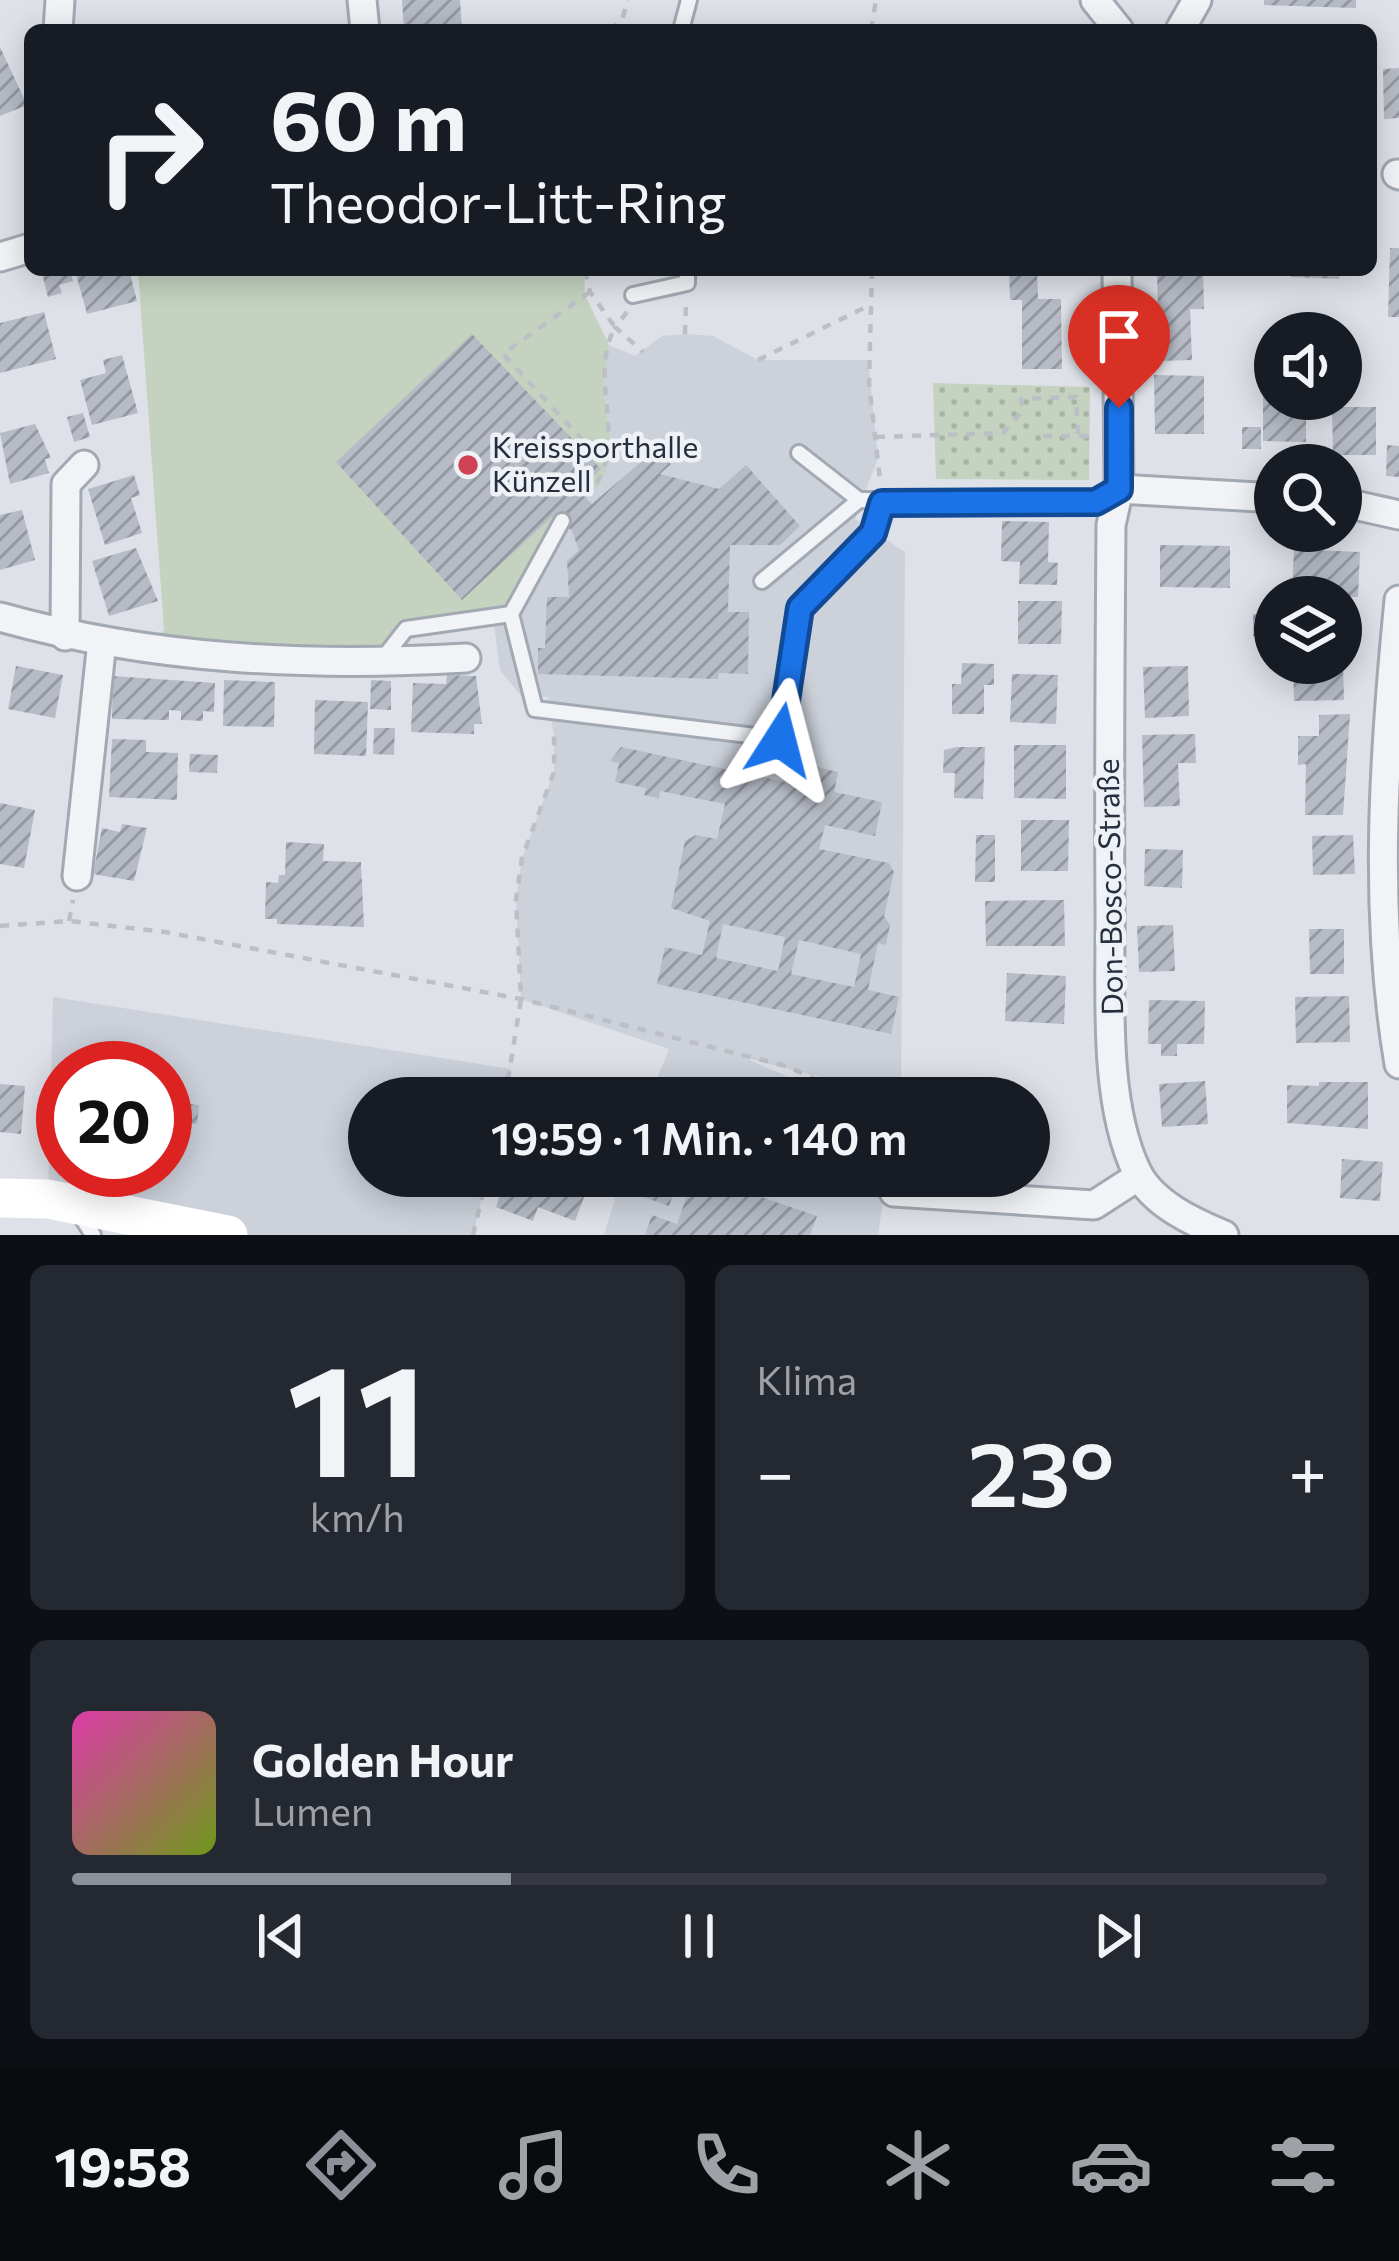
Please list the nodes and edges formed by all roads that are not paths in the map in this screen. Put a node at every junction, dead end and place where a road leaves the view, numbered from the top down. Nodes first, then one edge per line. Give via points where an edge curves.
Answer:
1 (1095, 0) edge
2 (1113, 24) edge
3 (687, 276) edge
4 (1117, 276) edge
5 (633, 296) dead end
6 (799, 453) dead end
7 (83, 465) dead end
8 (1119, 489) junction
9 (1254, 497) edge
10 (859, 500) junction
11 (882, 503) junction
12 (1362, 507) edge
13 (1399, 515) edge
14 (562, 521) dead end
15 (762, 581) dead end
16 (1399, 600) edge
17 (511, 614) junction
18 (0, 617) edge
19 (65, 636) junction
20 (102, 641) junction
21 (466, 658) dead end
22 (379, 663) junction
23 (77, 876) dead end
24 (1399, 1064) edge
25 (1138, 1176) junction
26 (971, 1197) edge
27 (0, 1198) edge
28 (85, 1222) edge
29 (228, 1235) edge
30 (1224, 1235) edge

1 - 2 street
3 - 5 lane via 686,283
4 - 8 street, Don-Bosco-Straße
6 - 10 lane
7 - 19 street via 66,484
8 - 9 street
8 - 11 lane via 1096,502
8 - 25 street, Don-Bosco-Straße via 1111,524 1111,1001 1119,1121
10 - 11 lane
10 - 15 lane
11 - 17 lane via 873,533 800,608 780,740 535,709
12 - 13 street
14 - 17 lane
16 - 24 street via 1383,760 1389,1006
17 - 22 lane via 406,629
18 - 19 street
19 - 20 street
20 - 22 street via 224,657
20 - 23 street
21 - 22 street
25 - 26 street via 1094,1205
25 - 30 street, Don-Bosco-Straße via 1182,1217
27 - 28 main road via 48,1199
28 - 29 main road

